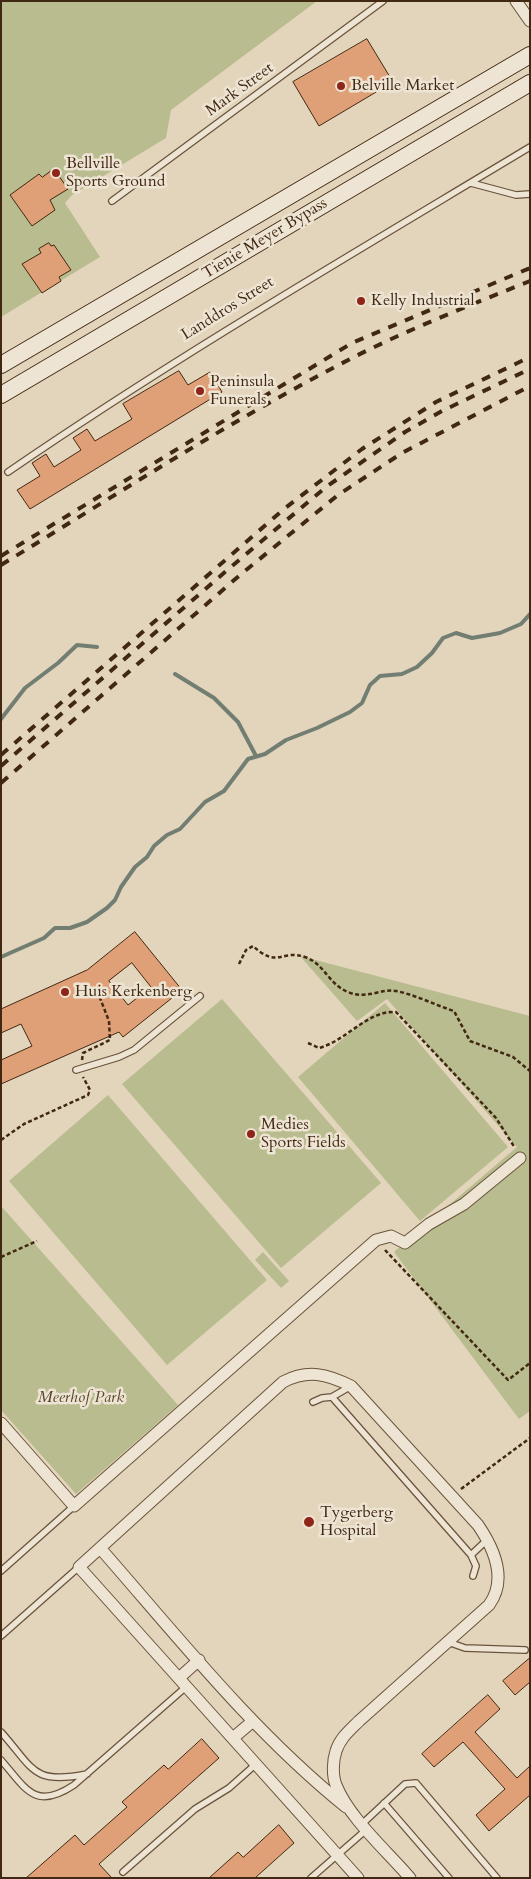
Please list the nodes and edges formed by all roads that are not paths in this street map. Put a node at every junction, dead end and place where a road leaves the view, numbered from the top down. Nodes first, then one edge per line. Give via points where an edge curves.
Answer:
1 (383, 1) edge
2 (516, 1) edge
3 (530, 20) edge
4 (530, 55) edge
5 (530, 83) edge
6 (530, 147) edge
7 (471, 183) junction
8 (528, 194) edge
9 (112, 201) dead end
10 (1, 366) edge
11 (1, 395) edge
12 (8, 472) dead end
13 (200, 996) dead end
14 (76, 1070) dead end
15 (520, 1158) road end
16 (351, 1386) junction
17 (332, 1397) junction
18 (313, 1402) dead end
19 (1, 1423) edge
20 (74, 1506) junction
21 (488, 1540) junction
22 (100, 1548) junction
23 (471, 1555) junction
24 (79, 1567) junction
25 (1, 1571) edge
26 (473, 1576) dead end
27 (1, 1636) edge
28 (448, 1642) junction
29 (525, 1650) dead end
30 (199, 1660) junction
31 (183, 1682) junction
32 (253, 1721) junction
33 (1, 1732) edge
34 (233, 1738) junction
35 (1, 1760) edge
36 (256, 1764) junction
37 (87, 1774) junction
38 (384, 1803) junction
39 (361, 1822) junction
40 (338, 1855) junction
41 (123, 1872) dead end
42 (311, 1878) edge
43 (358, 1878) edge
44 (410, 1878) edge
45 (449, 1878) edge
46 (497, 1878) edge

1 - 9 lane, Mark Street
2 - 3 street
4 - 10 main road, Tienie Meyer Bypass
5 - 11 main road, Tienie Meyer Bypass
6 - 7 lane, Landdros Street
7 - 8 lane
7 - 12 lane, Landdros Street via 219,333
13 - 14 lane via 134,1050
15 - 20 street via 464,1204 429,1224 405,1243 391,1236 376,1240
16 - 17 lane
16 - 21 street
16 - 22 street via 319,1373 302,1374 283,1382
17 - 18 lane
17 - 23 lane
19 - 20 street
20 - 25 lane
21 - 23 lane
21 - 28 street via 497,1568 498,1582 494,1595 489,1604
22 - 24 street
22 - 30 street
23 - 26 lane via 476,1566
24 - 27 lane
24 - 31 street
28 - 29 lane via 465,1648
28 - 39 street via 359,1721 340,1742 334,1764 335,1782
30 - 31 street
30 - 32 street
31 - 34 street
31 - 37 lane
32 - 34 street
32 - 39 street
33 - 37 lane via 35,1771 45,1777
34 - 36 street
35 - 37 lane via 28,1791 43,1797 57,1796
36 - 40 street
36 - 41 lane via 229,1788 194,1809
38 - 39 lane
38 - 45 lane
38 - 46 lane via 404,1784 416,1783
39 - 40 lane
39 - 44 street
40 - 42 lane
40 - 43 street

